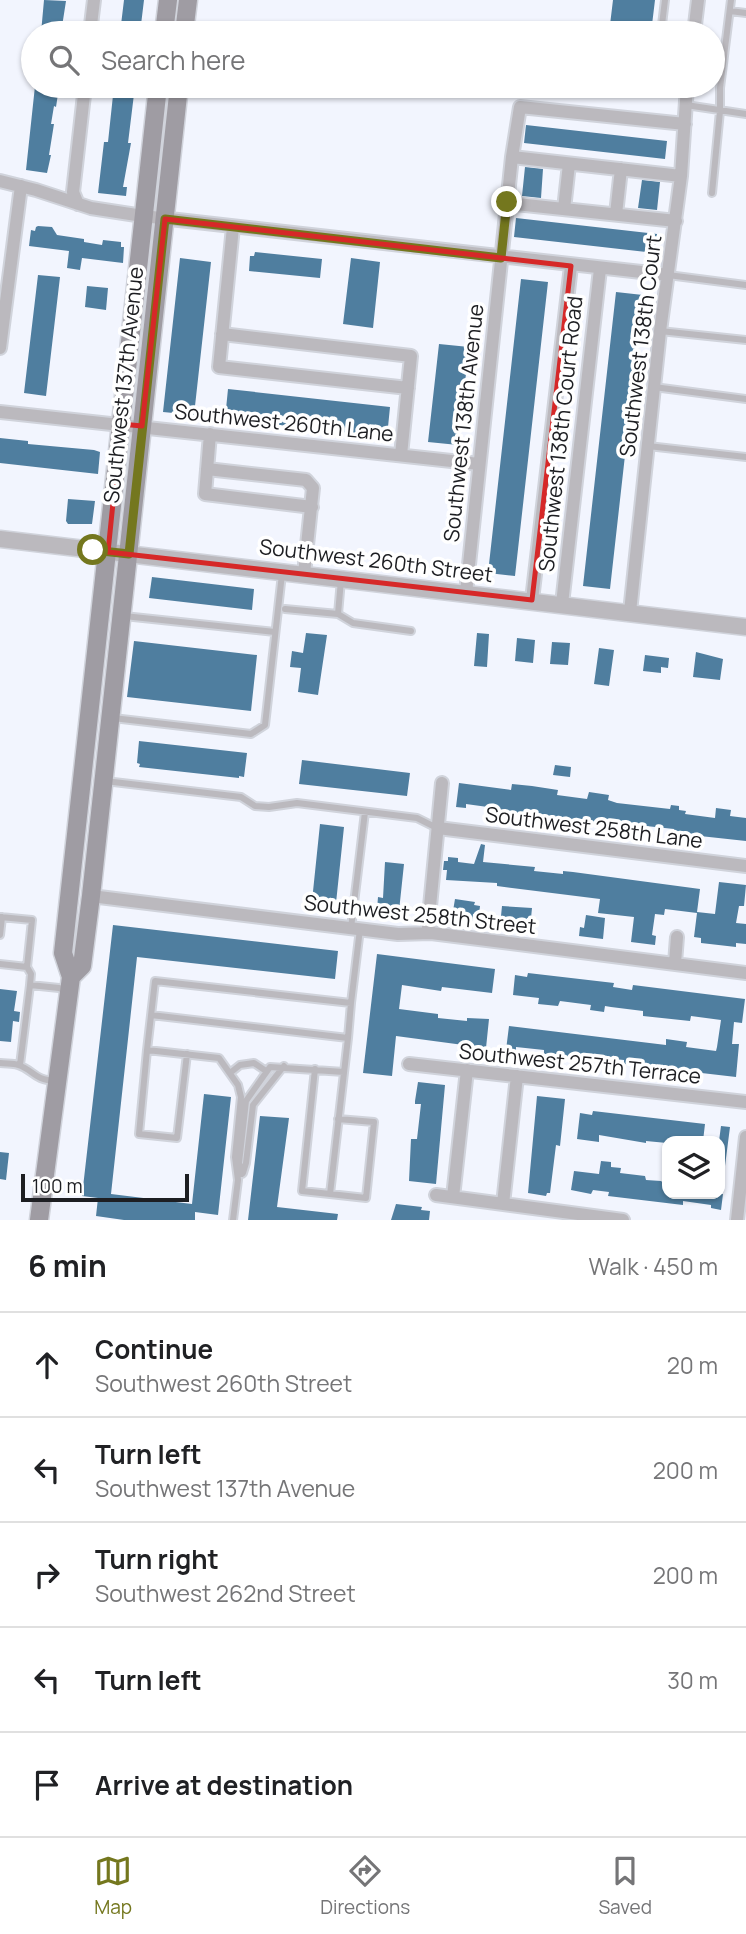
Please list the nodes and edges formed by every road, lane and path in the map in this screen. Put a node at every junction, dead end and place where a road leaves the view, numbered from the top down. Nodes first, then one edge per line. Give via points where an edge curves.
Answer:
1 (94, 0) edge
2 (168, 0) edge
3 (188, 0) edge
4 (665, 0) edge
5 (698, 0) edge
6 (731, 0) edge
7 (730, 11) junction
8 (746, 13) edge
9 (91, 21) edge
10 (165, 21) edge
11 (185, 21) edge
12 (662, 21) edge
13 (695, 21) edge
14 (725, 50) edge
15 (84, 98) edge
16 (157, 98) edge
17 (178, 98) edge
18 (686, 98) edge
19 (720, 98) edge
20 (686, 106) junction
21 (720, 111) junction
22 (746, 114) edge
23 (685, 124) junction
24 (512, 157) junction
25 (569, 164) junction
26 (621, 169) junction
27 (681, 176) junction
28 (0, 181) edge
29 (21, 186) junction
30 (712, 193) dead end
31 (507, 202) junction
32 (78, 204) junction
33 (564, 209) junction
34 (616, 214) junction
35 (144, 216) junction
36 (165, 219) junction
37 (676, 221) junction
38 (233, 227) junction
39 (501, 258) junction
40 (571, 266) junction
41 (600, 269) junction
42 (668, 275) junction
43 (746, 285) edge
44 (660, 331) junction
45 (222, 334) junction
46 (746, 340) edge
47 (0, 348) edge
48 (654, 387) junction
49 (408, 388) junction
50 (746, 399) edge
51 (0, 412) edge
52 (121, 424) junction
53 (142, 426) junction
54 (210, 434) junction
55 (648, 446) junction
56 (401, 455) junction
57 (746, 457) edge
58 (480, 464) junction
59 (207, 470) junction
60 (312, 507) junction
61 (0, 540) edge
62 (108, 552) junction
63 (129, 554) junction
64 (282, 572) junction
65 (304, 574) junction
66 (341, 579) junction
67 (466, 593) junction
68 (531, 600) junction
69 (562, 604) junction
70 (285, 610) dead end
71 (630, 612) junction
72 (338, 614) junction
73 (122, 616) junction
74 (746, 627) edge
75 (411, 631) dead end
76 (275, 632) junction
77 (110, 718) junction
78 (103, 781) junction
79 (442, 783) dead end
80 (365, 812) junction
81 (438, 828) junction
82 (746, 866) edge
83 (90, 896) junction
84 (1, 917) edge
85 (355, 928) junction
86 (431, 933) junction
87 (0, 935) edge
88 (677, 937) dead end
89 (675, 963) junction
90 (0, 964) edge
91 (27, 967) junction
92 (746, 973) edge
93 (70, 984) junction
94 (30, 985) junction
95 (351, 1003) junction
96 (151, 1015) junction
97 (348, 1038) junction
98 (148, 1050) junction
99 (187, 1054) junction
100 (0, 1063) edge
101 (409, 1064) dead end
102 (20, 1065) junction
103 (284, 1066) junction
104 (315, 1069) junction
105 (467, 1070) junction
106 (266, 1071) junction
107 (344, 1072) junction
108 (230, 1073) junction
109 (517, 1076) junction
110 (58, 1082) junction
111 (746, 1102) edge
112 (338, 1119) junction
113 (746, 1137) edge
114 (240, 1177) junction
115 (330, 1194) junction
116 (436, 1195) dead end
117 (453, 1197) junction
118 (503, 1204) junction
119 (40, 1220) edge
120 (233, 1220) edge
121 (623, 1220) edge
122 (737, 1220) edge

1 - 9 street
2 - 10 main road
3 - 11 main road
4 - 12 lane
5 - 13 street
6 - 7 lane
7 - 8 lane
7 - 14 lane
15 - 32 street via 74,192
16 - 35 main road, Southwest 137th Avenue
17 - 36 main road, Southwest 137th Avenue
18 - 20 street, Southwest 138th Court
19 - 21 lane
20 - 21 lane
20 - 23 street, Southwest 138th Court
21 - 22 lane
21 - 30 lane
23 - 24 street, Southwest 138th Avenue via 520,107
23 - 27 street, Southwest 138th Court
24 - 25 street
24 - 31 street, Southwest 138th Avenue
25 - 26 street
25 - 33 street
26 - 27 street
26 - 34 street
27 - 37 street, Southwest 138th Court
28 - 29 street
29 - 32 street
29 - 47 street
31 - 33 street
31 - 39 street, Southwest 138th Avenue
32 - 35 street
33 - 34 street
34 - 37 street
35 - 36 street
35 - 52 main road, Southwest 137th Avenue
36 - 38 street
36 - 53 main road, Southwest 137th Avenue
37 - 42 street, Southwest 138th Court
38 - 39 street
38 - 45 street
39 - 40 street
39 - 58 street, Southwest 138th Avenue
40 - 41 street
40 - 68 street, Southwest 138th Court Road
41 - 42 street
41 - 69 street, Southwest 138th Court Road
42 - 43 lane
42 - 44 street, Southwest 138th Court
44 - 46 lane
44 - 48 street, Southwest 138th Court
45 - 49 street via 411,356
45 - 49 street via 219,367
48 - 50 lane
48 - 55 street, Southwest 138th Court
49 - 56 street
51 - 52 street, Southwest 260th Lane
52 - 53 street, Southwest 260th Lane
52 - 62 main road, Southwest 137th Avenue
53 - 54 street, Southwest 260th Lane
53 - 63 main road, Southwest 137th Avenue
54 - 56 street, Southwest 260th Lane
54 - 59 street
55 - 57 lane
55 - 71 street, Southwest 138th Court
56 - 58 street, Southwest 260th Lane
58 - 67 street, Southwest 138th Avenue
59 - 60 street via 306,480 313,488
59 - 60 street via 205,494
60 - 65 street
61 - 62 street, Southwest 260th Street
62 - 63 street, Southwest 260th Street
62 - 93 main road, Southwest 137th Avenue via 63,953
63 - 64 street, Southwest 260th Street
63 - 73 main road, Southwest 137th Avenue
64 - 65 street, Southwest 260th Street
64 - 76 lane
65 - 66 street, Southwest 260th Street
66 - 67 street, Southwest 260th Street
66 - 72 lane
67 - 68 street, Southwest 260th Street
68 - 69 street, Southwest 260th Street
69 - 71 street, Southwest 260th Street
70 - 72 lane
71 - 74 street, Southwest 260th Street
72 - 75 lane via 353,623
73 - 76 lane
73 - 77 main road, Southwest 137th Avenue
76 - 77 lane via 265,725 251,734
77 - 78 main road, Southwest 137th Avenue
78 - 80 lane via 241,797 255,806 298,803
78 - 83 main road, Southwest 137th Avenue
79 - 81 street
80 - 81 lane via 417,818
80 - 85 lane
81 - 82 street, Southwest 258th Lane
81 - 86 street
83 - 85 street, Southwest 258th Street
83 - 93 main road, Southwest 137th Avenue via 82,967
84 - 87 lane
84 - 91 lane via 32,920
85 - 86 street, Southwest 258th Street
85 - 95 lane
86 - 89 street, Southwest 258th Street
88 - 89 street
89 - 92 street, Southwest 258th Street
90 - 91 lane
91 - 94 lane
93 - 94 lane via 58,988
93 - 110 main road, Southwest 137th Avenue
94 - 102 lane
95 - 96 lane via 155,981
95 - 97 lane
96 - 97 lane
96 - 98 lane
97 - 107 lane
98 - 99 lane
98 - 99 lane via 139,1134 164,1137 177,1138
99 - 108 lane via 219,1058
100 - 102 lane
101 - 105 street, Southwest 257th Terrace
102 - 110 lane via 41,1080
103 - 104 lane
103 - 106 lane
103 - 114 lane via 254,1105
104 - 107 lane
104 - 115 lane via 302,1191
105 - 109 street, Southwest 257th Terrace
105 - 117 street
106 - 108 lane via 254,1063 240,1065
106 - 114 lane via 246,1101
107 - 112 lane
108 - 114 lane via 241,1097 235,1157 235,1173
109 - 111 street, Southwest 257th Terrace
109 - 118 street
110 - 119 main road, Southwest 137th Avenue
112 - 115 lane
112 - 115 lane via 374,1122 372,1147 366,1198
113 - 122 street
114 - 120 lane
116 - 117 street
117 - 118 street
118 - 121 street

